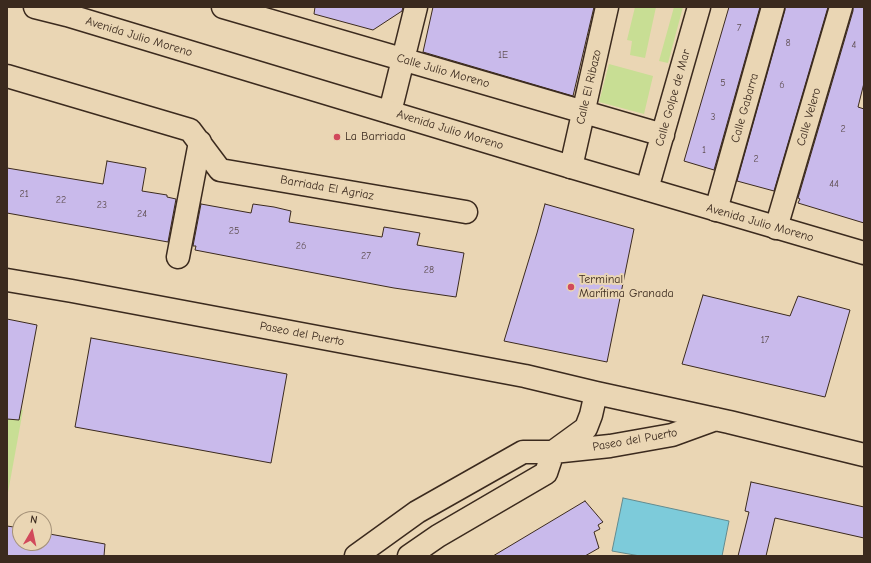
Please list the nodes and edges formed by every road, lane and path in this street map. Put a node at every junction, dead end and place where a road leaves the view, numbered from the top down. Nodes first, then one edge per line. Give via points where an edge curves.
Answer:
1 (35, 7) edge
2 (223, 7) edge
3 (416, 7) edge
4 (607, 7) edge
5 (699, 7) edge
6 (774, 7) edge
7 (841, 7) edge
8 (68, 11) edge
9 (403, 60) junction
10 (7, 76) edge
11 (390, 112) junction
12 (584, 112) junction
13 (663, 135) junction
14 (200, 142) junction
15 (571, 167) junction
16 (647, 189) junction
17 (716, 210) junction
18 (466, 212) dead end
19 (776, 228) junction
20 (864, 253) edge
21 (178, 257) dead end
22 (7, 280) edge
23 (596, 393) junction
24 (716, 419) junction
25 (553, 452) junction
26 (864, 456) edge
27 (356, 556) edge
28 (409, 556) edge

1 - 8 main road, Avenida Julio Moreno
2 - 9 main road, Calle Julio Moreno
3 - 9 main road
4 - 12 main road, Calle El Ribazo
5 - 13 main road, Calle Golpe de Mar
6 - 17 main road, Calle Gabarra
7 - 19 main road, Calle Velero
8 - 11 main road, Avenida Julio Moreno
9 - 11 main road
9 - 12 main road, Calle Julio Moreno
10 - 14 main road, Barriada El Agriaz via 190,130
11 - 15 main road, Avenida Julio Moreno
12 - 13 main road, Calle Julio Moreno
12 - 15 main road, Calle El Ribazo
13 - 16 main road, Calle Golpe de Mar
14 - 18 main road, Barriada El Agriaz via 220,170
14 - 21 main road
15 - 16 main road, Avenida Julio Moreno
16 - 17 main road, Avenida Julio Moreno
17 - 19 main road, Avenida Julio Moreno
19 - 20 main road, Avenida Julio Moreno
22 - 23 main road, Paseo del Puerto via 525,376
23 - 24 main road, Paseo del Puerto
23 - 25 main road, Paseo del Puerto via 586,428
24 - 25 main road, Paseo del Puerto via 672,435 610,446
24 - 26 main road, Paseo del Puerto
25 - 27 main road, Paseo del Puerto via 523,452 416,512
25 - 28 main road via 546,474 438,536

